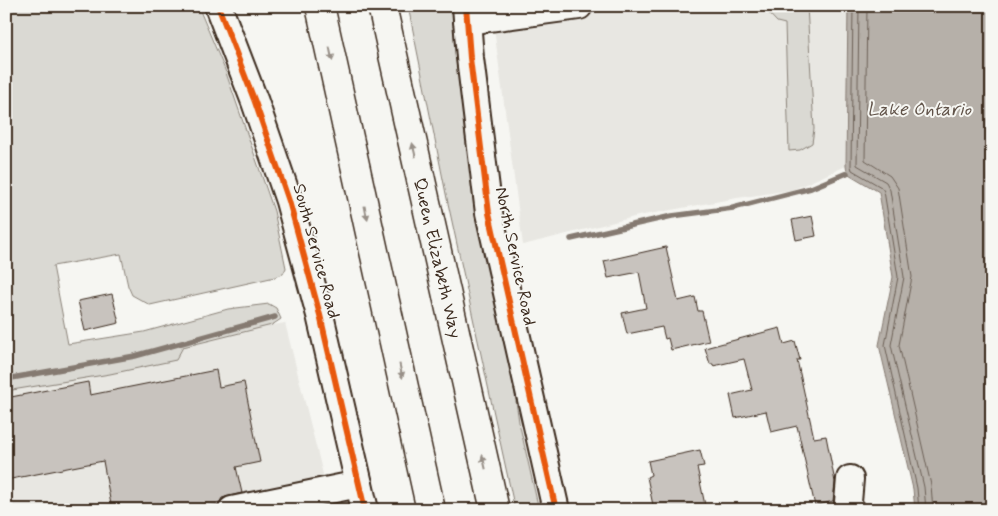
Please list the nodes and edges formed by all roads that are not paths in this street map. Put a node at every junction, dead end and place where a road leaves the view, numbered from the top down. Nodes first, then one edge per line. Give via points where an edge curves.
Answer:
1 (218, 6) edge
2 (320, 6) edge
3 (382, 6) edge
4 (579, 6) edge
5 (467, 13) edge
6 (850, 478) dead end
7 (359, 484) junction
8 (232, 510) edge
9 (364, 510) edge
10 (431, 510) edge
11 (495, 510) edge
12 (556, 510) edge
13 (850, 510) edge

1 - 7 street, South Service Road via 289,201 320,315
2 -> 10 highway
11 -> 3 highway, Queen Elizabeth Way
4 - 5 street
5 - 12 street, North Service Road via 489,213
6 - 13 street
7 - 8 street
7 - 9 street, South Service Road

